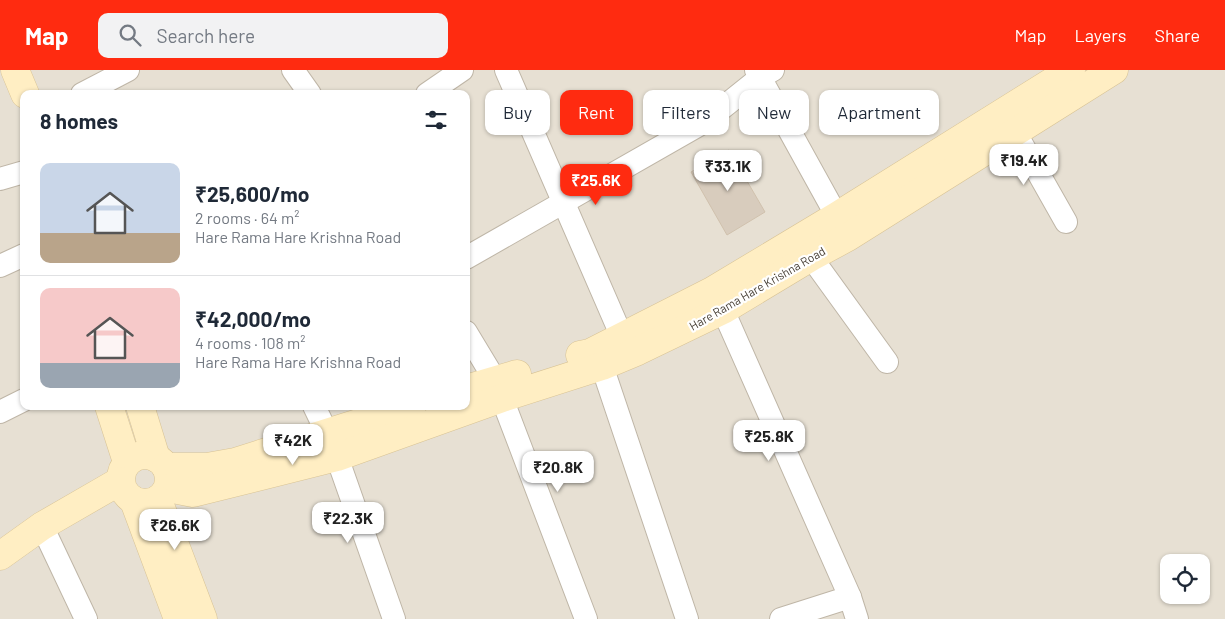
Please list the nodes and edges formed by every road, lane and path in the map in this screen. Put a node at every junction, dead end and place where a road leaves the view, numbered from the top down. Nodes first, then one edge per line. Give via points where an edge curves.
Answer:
1 (16, 70) edge
2 (128, 70) edge
3 (293, 70) edge
4 (462, 70) edge
5 (506, 70) edge
6 (1071, 70) edge
7 (1114, 70) edge
8 (763, 72) edge
9 (24, 90) edge
10 (90, 90) edge
11 (307, 90) edge
12 (433, 90) edge
13 (1015, 132) junction
14 (20, 173) edge
15 (0, 179) edge
16 (564, 202) junction
17 (1066, 222) dead end
18 (842, 226) junction
19 (470, 256) edge
20 (20, 257) edge
21 (811, 257) junction
22 (0, 266) edge
23 (718, 301) junction
24 (622, 337) junction
25 (470, 339) edge
26 (887, 362) dead end
27 (602, 366) junction
28 (470, 389) edge
29 (498, 389) junction
30 (470, 398) edge
31 (20, 402) edge
32 (111, 410) edge
33 (140, 410) edge
34 (316, 410) edge
35 (404, 410) edge
36 (436, 410) edge
37 (0, 412) edge
38 (332, 445) junction
39 (147, 479) junction
40 (42, 526) junction
41 (0, 556) edge
42 (850, 597) junction
43 (84, 619) edge
44 (178, 619) edge
45 (203, 619) edge
46 (394, 619) edge
47 (586, 619) edge
48 (687, 619) edge
49 (781, 619) edge
50 (858, 619) edge

1 - 9 street
2 - 10 street
3 - 11 street
4 - 12 street
5 - 16 street
6 - 18 street, Hare Rama Hare Krishna Road
7 - 13 street, Hare Rama Hare Krishna Road
8 - 16 street via 706,121
8 - 18 street
13 - 17 street
13 - 18 street, Hare Rama Hare Krishna Road
14 - 15 street
16 - 19 street
16 - 24 street
18 - 21 street, Hare Rama Hare Krishna Road
18 - 23 street, Hare Rama Hare Krishna Road
20 - 22 street
21 - 23 street, Hare Rama Hare Krishna Road
21 - 26 street
23 - 24 street, Hare Rama Hare Krishna Road
23 - 27 street, Hare Rama Hare Krishna Road via 638,351
23 - 42 street
24 - 29 street, Hare Rama Hare Krishna Road
25 - 29 street
27 - 29 street, Hare Rama Hare Krishna Road
27 - 48 street
28 - 29 street, Hare Rama Hare Krishna Road
29 - 30 street, Hare Rama Hare Krishna Road
29 - 47 street
31 - 37 street
32 - 39 street
33 - 39 street
34 - 38 street
35 - 38 street, Hare Rama Hare Krishna Road
36 - 38 street, Hare Rama Hare Krishna Road
38 - 39 street, Hare Rama Hare Krishna Road via 193,493
38 - 46 street
39 - 40 street
39 - 44 street
39 - 45 street
40 - 41 street
40 - 43 street
42 - 49 street
42 - 50 street

